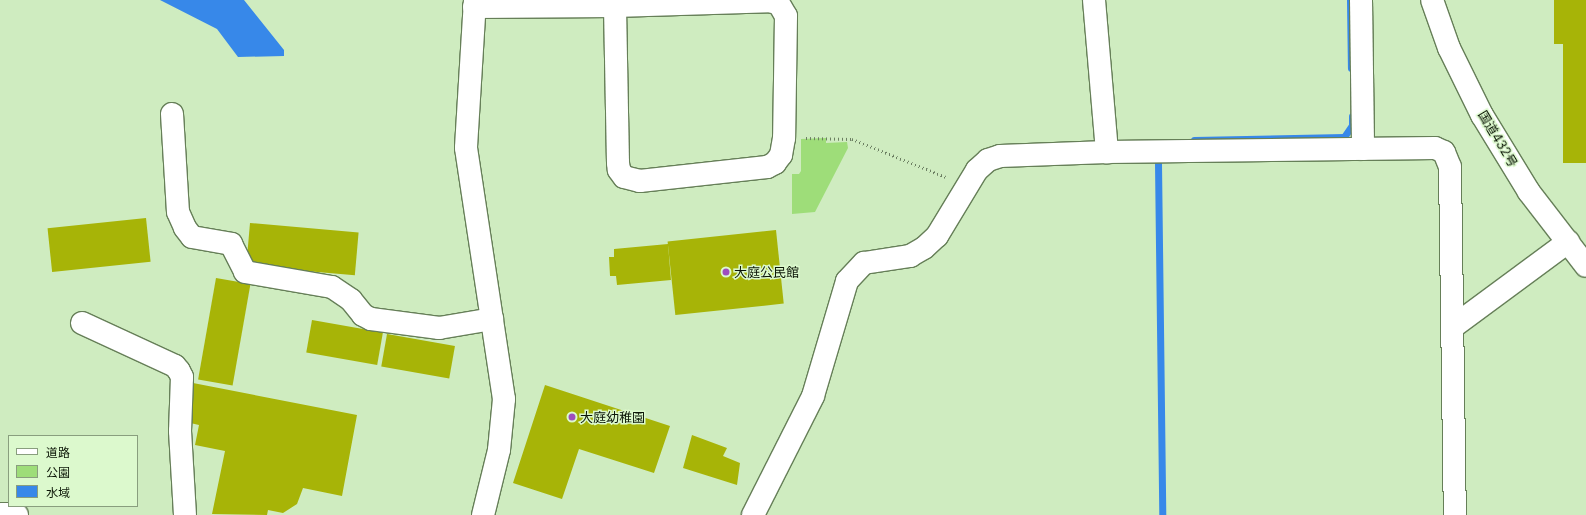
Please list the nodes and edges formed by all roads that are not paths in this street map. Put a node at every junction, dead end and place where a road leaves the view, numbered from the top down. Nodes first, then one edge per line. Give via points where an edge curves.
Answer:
1 (1094, 0) edge
2 (1361, 0) edge
3 (1432, 0) edge
4 (474, 3) edge
5 (614, 6) junction
6 (172, 114) dead end
7 (1363, 149) junction
8 (1107, 152) junction
9 (1568, 242) junction
10 (1586, 266) edge
11 (492, 319) junction
12 (82, 323) dead end
13 (1454, 326) junction
14 (0, 514) edge
15 (17, 515) edge
16 (185, 515) edge
17 (483, 515) edge
18 (753, 515) edge
19 (1455, 515) edge

1 - 8 main road
2 - 7 main road
3 - 9 main road, 国道432号 via 1449,48 1482,115 1529,192
4 - 5 main road
4 - 11 main road via 466,148
5 - 5 main road via 770,1 779,4 786,16 784,138 781,155 775,163 767,167 640,181 624,176 618,163
6 - 11 main road via 178,212 185,228 192,237 231,244 245,272 332,287 351,300 363,315 371,319 439,328
7 - 8 main road
7 - 13 main road via 1435,148 1444,152 1448,158
8 - 18 main road via 1000,156 982,164 936,236 924,248 910,256 864,263 847,281 813,396
9 - 10 main road, 国道432号
9 - 13 main road
11 - 17 main road via 504,399 499,450
12 - 16 main road via 175,366 179,371 182,377 180,431
13 - 19 main road
14 - 15 main road

